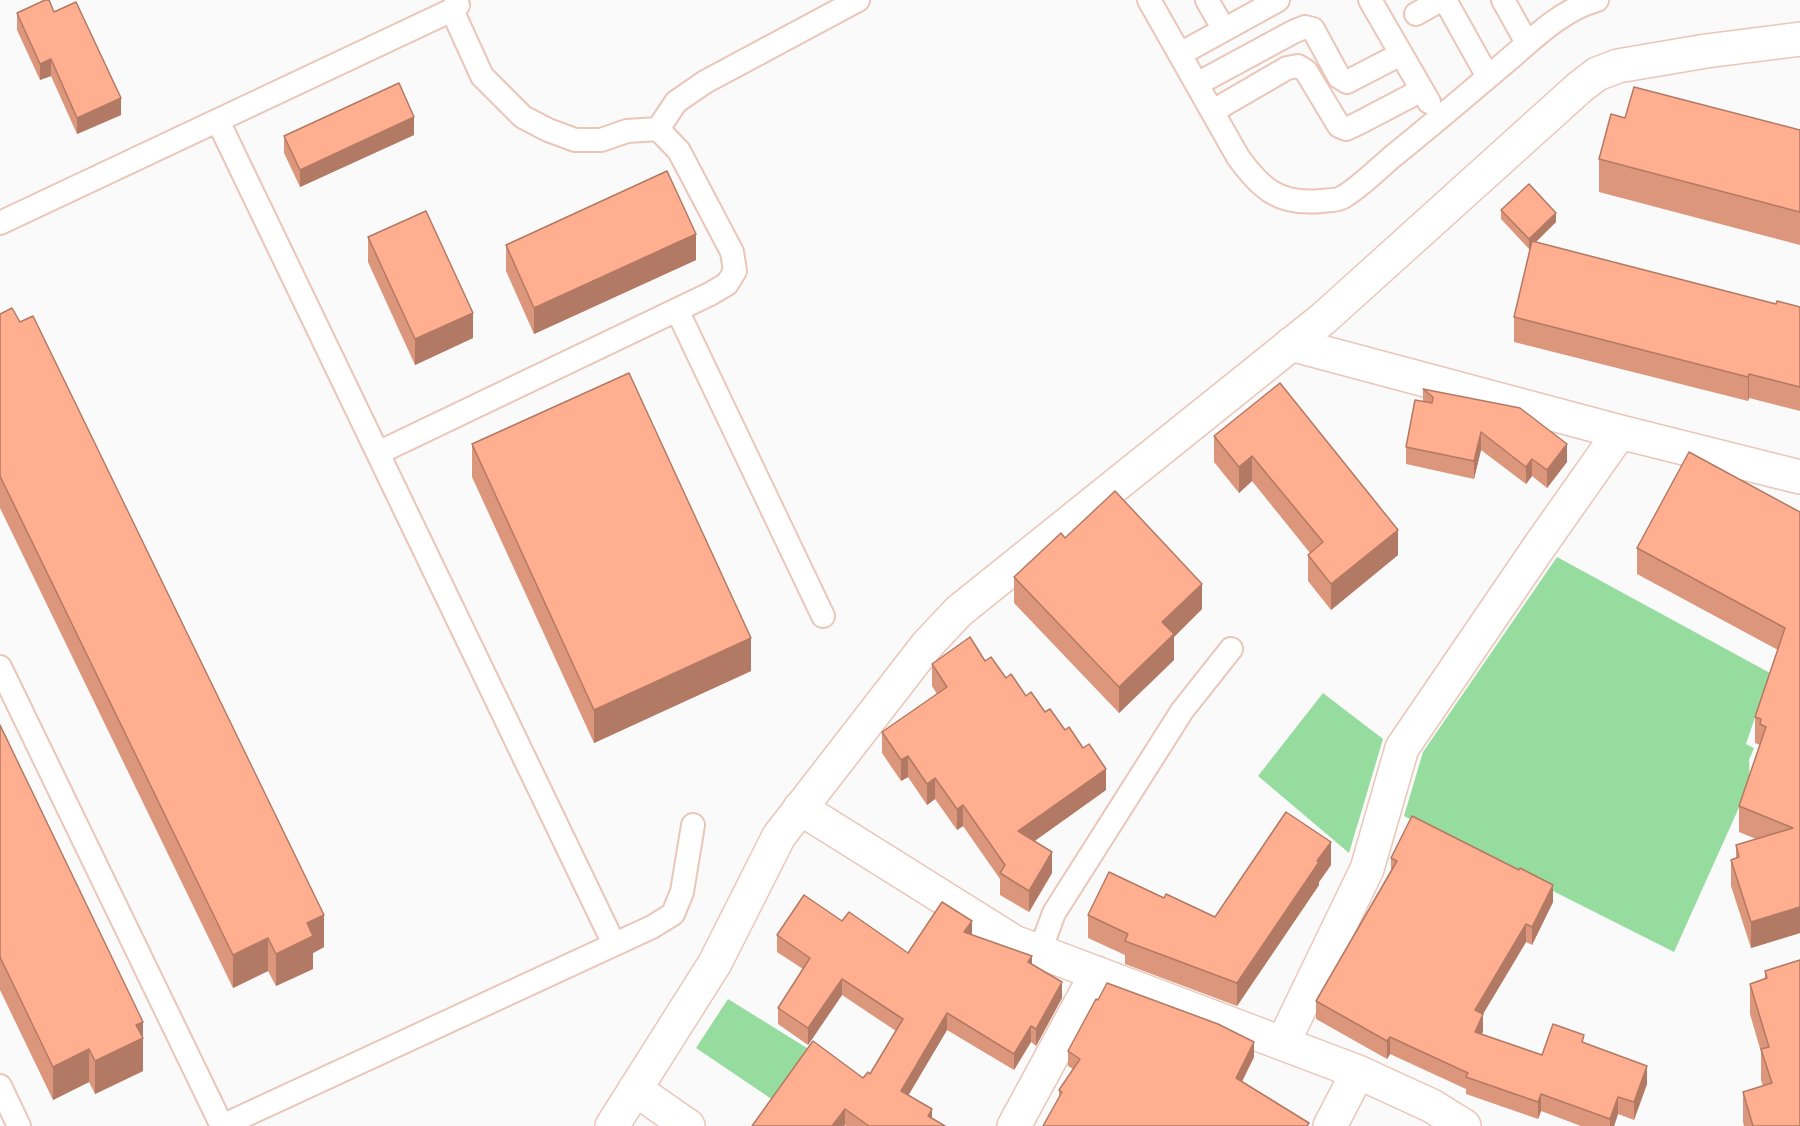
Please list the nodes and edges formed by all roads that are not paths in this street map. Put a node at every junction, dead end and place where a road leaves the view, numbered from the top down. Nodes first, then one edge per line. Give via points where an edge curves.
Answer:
1 (858, 0) edge
2 (1149, 0) edge
3 (1207, 0) edge
4 (1278, 0) edge
5 (1370, 0) edge
6 (1443, 0) edge
7 (1504, 0) edge
8 (1597, 0) edge
9 (454, 5) edge
10 (1416, 14) dead end
11 (1224, 30) junction
12 (1800, 39) edge
13 (1527, 43) junction
14 (1180, 54) junction
15 (1401, 54) junction
16 (1488, 77) junction
17 (1197, 84) junction
18 (1422, 90) junction
19 (1213, 111) junction
20 (1439, 119) junction
21 (218, 121) junction
22 (658, 129) junction
23 (0, 223) edge
24 (677, 310) junction
25 (1291, 344) junction
26 (1620, 432) junction
27 (378, 453) junction
28 (1800, 477) edge
29 (823, 616) dead end
30 (1232, 649) dead end
31 (0, 667) edge
32 (800, 808) junction
33 (693, 825) dead end
34 (614, 944) junction
35 (1040, 951) junction
36 (1097, 973) junction
37 (1283, 1043) junction
38 (1358, 1072) junction
39 (0, 1086) edge
40 (635, 1089) junction
41 (19, 1126) edge
42 (222, 1126) edge
43 (612, 1126) edge
44 (688, 1126) edge
45 (1014, 1126) edge
46 (1330, 1126) edge
47 (1464, 1126) edge

1 - 22 lane via 705,82 676,102
2 - 14 lane
3 - 11 lane
4 - 11 lane
5 - 15 lane
6 - 10 lane
6 - 16 lane
7 - 13 lane
8 - 13 lane via 1563,15
9 - 21 lane
9 - 22 lane via 482,76 523,117 575,140 601,140 627,131
11 - 14 lane
12 - 25 street via 1618,66 1597,74
13 - 16 lane
14 - 17 lane
15 - 17 lane via 1347,82 1339,77 1313,29 1305,27
15 - 18 lane
16 - 20 lane
17 - 19 lane
18 - 19 lane via 1346,129 1339,126 1306,71 1298,66 1287,68
18 - 20 lane
19 - 20 lane via 1251,176 1290,201 1341,199
21 - 23 lane
21 - 27 lane
22 - 24 lane via 679,151 732,252 735,271 727,284
24 - 27 lane
24 - 29 lane
25 - 26 street
25 - 32 street via 959,611 927,645
26 - 28 street
26 - 37 street via 1402,748 1367,870
27 - 34 lane
30 - 35 lane via 1182,711 1054,913
31 - 42 lane
32 - 35 street via 1014,942
32 - 40 street via 779,836 715,963
33 - 34 lane via 682,892 673,914
34 - 42 lane
35 - 36 street
36 - 37 street
36 - 45 street
37 - 38 street
38 - 46 street
38 - 47 street via 1432,1106
39 - 41 lane
40 - 43 street
40 - 44 street

